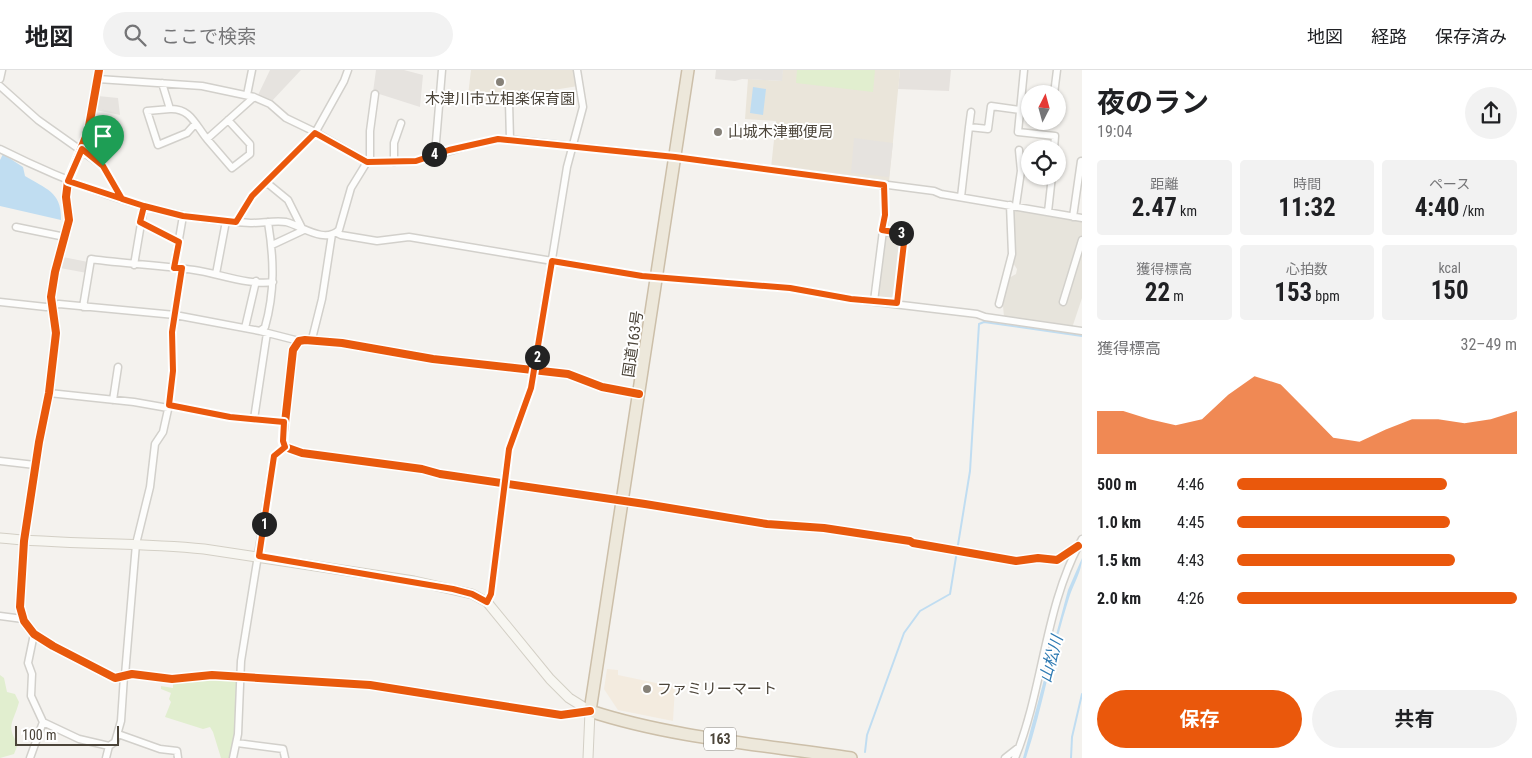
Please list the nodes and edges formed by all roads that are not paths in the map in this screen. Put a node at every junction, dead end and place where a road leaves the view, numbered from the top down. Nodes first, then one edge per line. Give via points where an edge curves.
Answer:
1 (2, 70) edge
2 (99, 70) edge
3 (252, 70) edge
4 (348, 70) edge
5 (442, 70) edge
6 (577, 70) edge
7 (688, 70) edge
8 (1024, 70) edge
9 (1057, 70) edge
10 (0, 79) edge
11 (98, 79) junction
12 (162, 83) junction
13 (1055, 85) edge
14 (0, 86) edge
15 (247, 94) junction
16 (375, 94) dead end
17 (254, 97) junction
18 (509, 102) dead end
19 (170, 108) junction
20 (1020, 110) junction
21 (970, 112) dead end
22 (228, 120) junction
23 (401, 123) dead end
24 (195, 124) junction
25 (969, 127) junction
26 (315, 133) junction
27 (207, 139) junction
28 (510, 140) junction
29 (1055, 140) edge
30 (572, 146) junction
31 (0, 149) edge
32 (82, 149) junction
33 (1019, 150) dead end
34 (435, 154) junction
35 (675, 157) junction
36 (1081, 161) edge
37 (368, 162) junction
38 (394, 162) junction
39 (68, 181) junction
40 (266, 182) junction
41 (884, 185) junction
42 (1051, 185) edge
43 (961, 197) junction
44 (122, 199) junction
45 (1013, 205) junction
46 (144, 206) junction
47 (1048, 212) junction
48 (183, 216) junction
49 (1073, 217) junction
50 (1082, 218) edge
51 (226, 221) junction
52 (140, 222) junction
53 (236, 222) junction
54 (268, 222) junction
55 (16, 227) dead end
56 (303, 229) junction
57 (882, 230) junction
58 (335, 233) junction
59 (65, 237) junction
60 (1082, 240) edge
61 (179, 242) junction
62 (272, 245) junction
63 (552, 261) junction
64 (134, 266) junction
65 (174, 268) junction
66 (182, 268) junction
67 (216, 274) junction
68 (656, 277) junction
69 (256, 281) junction
70 (273, 282) junction
71 (874, 301) junction
72 (0, 302) edge
73 (1063, 302) dead end
74 (897, 303) junction
75 (1000, 304) dead end
76 (53, 305) junction
77 (83, 307) junction
78 (174, 315) junction
79 (246, 328) junction
80 (1082, 331) edge
81 (263, 332) junction
82 (312, 340) junction
83 (299, 341) junction
84 (118, 367) dead end
85 (535, 370) junction
86 (49, 394) junction
87 (639, 394) junction
88 (113, 400) junction
89 (168, 406) junction
90 (254, 419) junction
91 (284, 422) junction
92 (285, 447) junction
93 (0, 461) edge
94 (35, 465) junction
95 (506, 483) junction
96 (623, 501) junction
97 (0, 538) edge
98 (1082, 539) edge
99 (24, 541) junction
100 (136, 544) junction
101 (1078, 546) junction
102 (259, 556) junction
103 (487, 602) junction
104 (0, 616) edge
105 (23, 619) junction
106 (34, 634) junction
107 (125, 675) junction
108 (240, 678) junction
109 (590, 711) junction
110 (43, 722) junction
111 (118, 734) junction
112 (237, 743) junction
113 (109, 746) junction
114 (1019, 747) junction
115 (30, 758) edge
116 (106, 758) edge
117 (178, 758) edge
118 (233, 758) edge
119 (285, 758) edge
120 (588, 758) edge
121 (851, 758) edge
122 (1005, 758) edge
123 (1015, 758) edge

1 - 10 street
2 - 11 street
3 - 15 street
4 - 26 street
5 - 34 street
6 - 30 street via 582,107
7 - 35 highway, 国道163号
8 - 20 street
9 - 13 street
11 - 12 street
11 - 32 street
12 - 15 street
12 - 19 street
14 - 32 street via 38,120
15 - 17 street
16 - 37 street
17 - 22 street
17 - 26 street
18 - 28 street
19 - 24 street via 188,112
19 - 24 street via 147,111 158,145 187,133
20 - 25 street via 991,106 988,129
20 - 29 street via 1018,132 1055,136
21 - 25 street
22 - 27 street
22 - 27 street via 250,144 250,154 232,168
23 - 38 street via 394,143
24 - 27 street
25 - 43 street
26 - 37 street
26 - 40 street
28 - 30 street
28 - 34 street via 498,139
30 - 35 street
30 - 63 street
31 - 39 street
32 - 39 street
32 - 44 street via 103,166
33 - 45 street via 1021,171
34 - 38 street via 416,161
35 - 41 street
35 - 68 highway, 国道163号
36 - 49 street
37 - 38 street
37 - 58 street via 351,188
39 - 44 street
39 - 59 street via 69,220
40 - 53 street via 248,201
40 - 56 street via 288,200
41 - 43 street
41 - 57 street
42 - 47 street
43 - 45 street
44 - 46 street
45 - 47 street
45 - 75 street via 1012,254
46 - 48 street
46 - 52 street
47 - 49 street
48 - 51 street
48 - 61 street
49 - 50 street
51 - 53 street
51 - 67 street
52 - 61 street
52 - 64 street
53 - 54 street
54 - 56 street via 287,222
54 - 62 street
55 - 59 street
56 - 58 street
56 - 62 street
57 - 71 street
57 - 74 street via 905,234
58 - 63 street via 377,241 421,238
58 - 82 street
59 - 76 street via 55,272
60 - 73 street
61 - 65 street
62 - 70 street
63 - 68 street
63 - 85 street
64 - 65 street
64 - 77 street via 91,259
65 - 66 street
66 - 67 street
66 - 78 street
67 - 69 street
68 - 71 street via 790,288
68 - 87 highway, 国道163号
69 - 70 street
69 - 79 street
70 - 81 street via 273,298
71 - 74 street
72 - 76 street
74 - 80 street
76 - 77 street
76 - 86 street via 56,333
77 - 78 street
78 - 79 street
78 - 89 street via 173,371
79 - 81 street
81 - 83 street
81 - 90 street
82 - 83 street
82 - 85 street via 433,359
83 - 91 street via 293,350
84 - 88 street
85 - 87 street via 568,374 602,387
85 - 95 street via 509,449
86 - 88 street
86 - 94 street
87 - 96 highway, 国道163号
88 - 89 street
89 - 90 street
89 - 100 street via 163,432 154,444 150,487
90 - 91 street
91 - 92 street
92 - 95 street via 302,454
92 - 102 street via 274,456
93 - 94 street
94 - 99 street
95 - 96 street
95 - 103 street via 491,594
96 - 101 street via 767,524 860,533 1016,561 1057,560
96 - 109 highway, 国道163号
97 - 99 street
98 - 101 street
99 - 100 street
99 - 105 street via 20,607
100 - 102 street
100 - 107 street
101 - 114 street via 1057,600
102 - 103 street via 434,585 472,594
102 - 108 street
103 - 109 street via 550,679 569,698
104 - 105 street
105 - 106 street
106 - 107 street via 108,676
106 - 110 street via 28,663 32,674 30,696
107 - 108 street via 172,679 212,675
107 - 111 street
108 - 109 street via 370,685 562,716
108 - 112 street
109 - 120 street
109 - 121 highway, 163 via 612,719 703,736
110 - 113 street via 79,739
110 - 115 street
111 - 113 street
111 - 117 street via 160,749 177,751
112 - 118 street
112 - 119 street via 283,748
113 - 116 street
114 - 122 street
114 - 123 street

